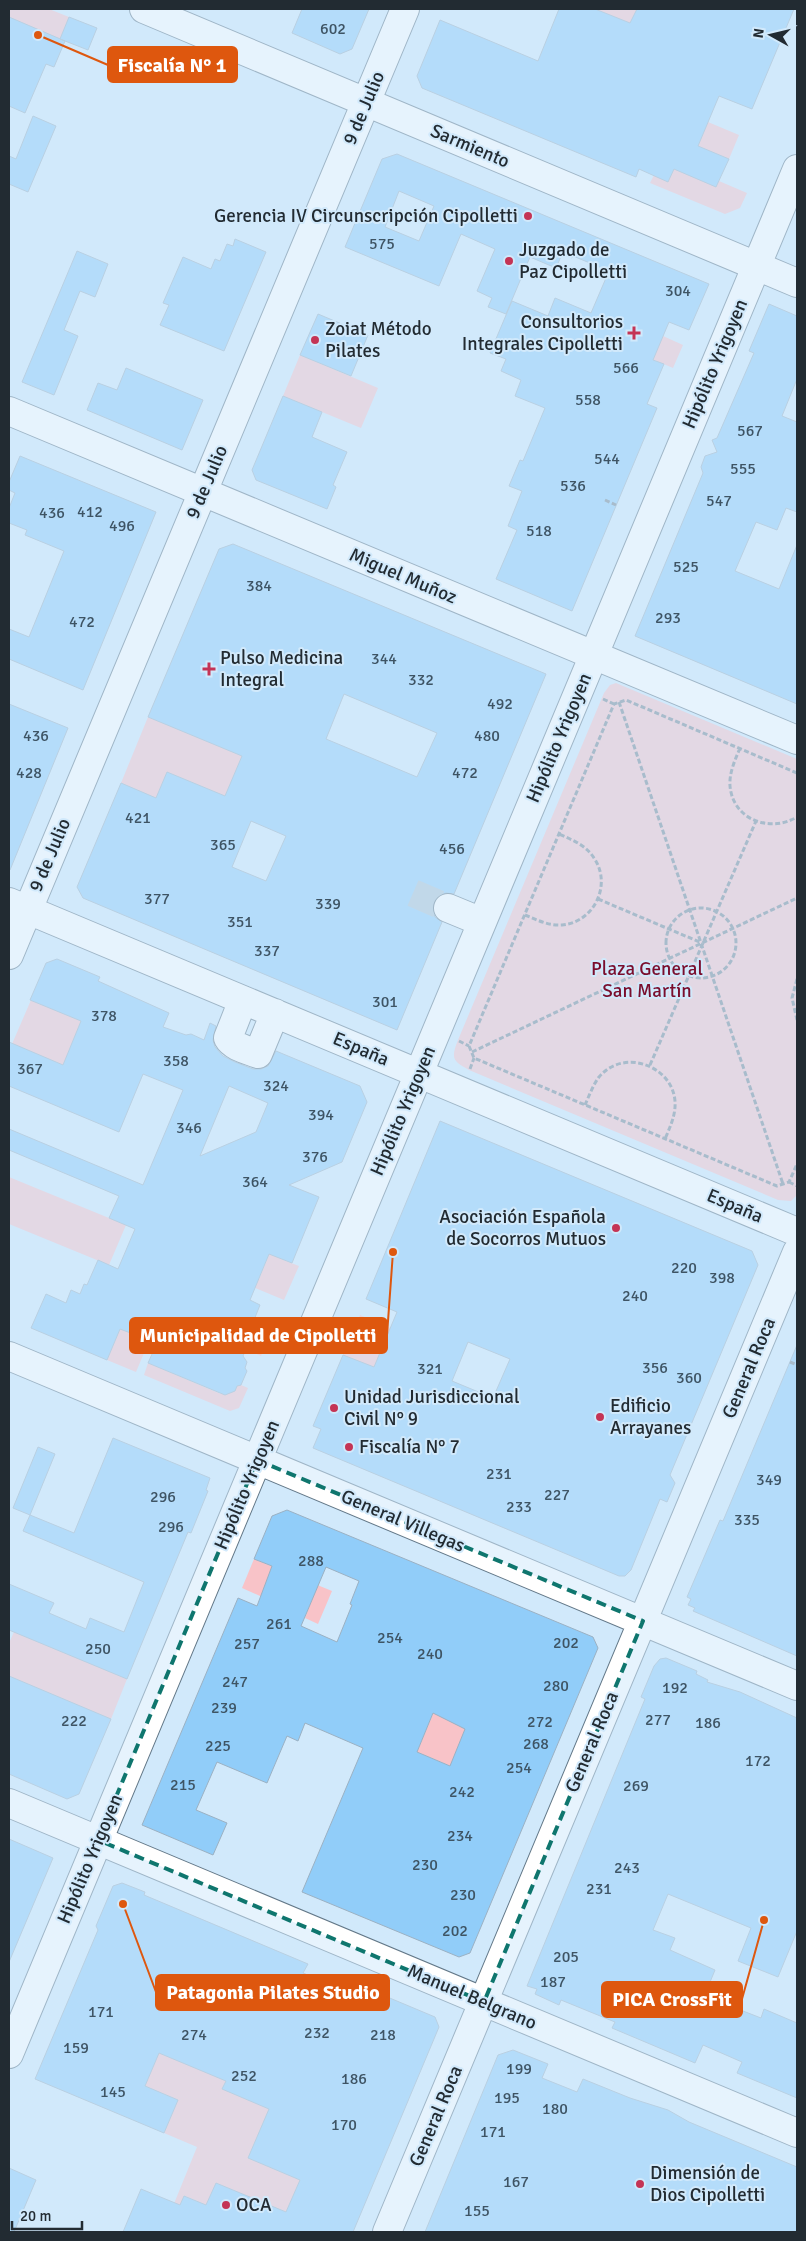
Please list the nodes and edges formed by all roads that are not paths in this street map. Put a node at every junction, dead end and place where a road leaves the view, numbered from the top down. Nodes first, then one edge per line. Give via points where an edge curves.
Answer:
1 (144, 9) edge
2 (405, 9) edge
3 (366, 102) junction
4 (797, 169) edge
5 (757, 266) junction
6 (797, 283) edge
7 (9, 411) edge
8 (203, 492) junction
9 (594, 655) junction
10 (797, 740) edge
11 (18, 906) edge
12 (448, 908) tunnel mouth
13 (482, 922) junction
14 (9, 955) edge
15 (243, 1000) junction
16 (275, 1013) junction
17 (419, 1074) junction
18 (797, 1232) edge
19 (797, 1252) edge
20 (9, 1356) edge
21 (257, 1460) junction
22 (643, 1621) junction
23 (797, 1686) edge
24 (9, 1803) edge
25 (98, 1840) junction
26 (484, 2002) junction
27 (9, 2054) edge
28 (797, 2133) edge
29 (388, 2232) edge

1 - 3 street, Sarmiento
2 - 3 street, 9 de Julio
3 - 5 street, Sarmiento
3 - 8 street, 9 de Julio
4 - 5 street, Hipólito Yrigoyen
5 - 6 street, Sarmiento
5 - 9 street, Hipólito Yrigoyen
7 - 8 street, Miguel Muñoz
8 - 9 street, Miguel Muñoz
8 - 11 street, 9 de Julio
9 - 10 street, Miguel Muñoz
9 - 13 street, Hipólito Yrigoyen
11 - 14 street, 9 de Julio
11 - 15 street, España
12 - 13 street
13 - 17 street, Hipólito Yrigoyen
15 - 16 street, España
15 - 16 street via 228,1038 233,1044 252,1052 258,1054
16 - 17 street, España
17 - 18 street, España
17 - 21 street, Hipólito Yrigoyen
19 - 22 street, General Roca
20 - 21 street, General Villegas
21 - 22 street, General Villegas
21 - 25 street, Hipólito Yrigoyen
22 - 23 street, General Villegas
22 - 26 street, General Roca
24 - 25 street, Manuel Belgrano
25 - 26 street, Manuel Belgrano
25 - 27 street, Hipólito Yrigoyen
26 - 28 street, Manuel Belgrano
26 - 29 street, General Roca

